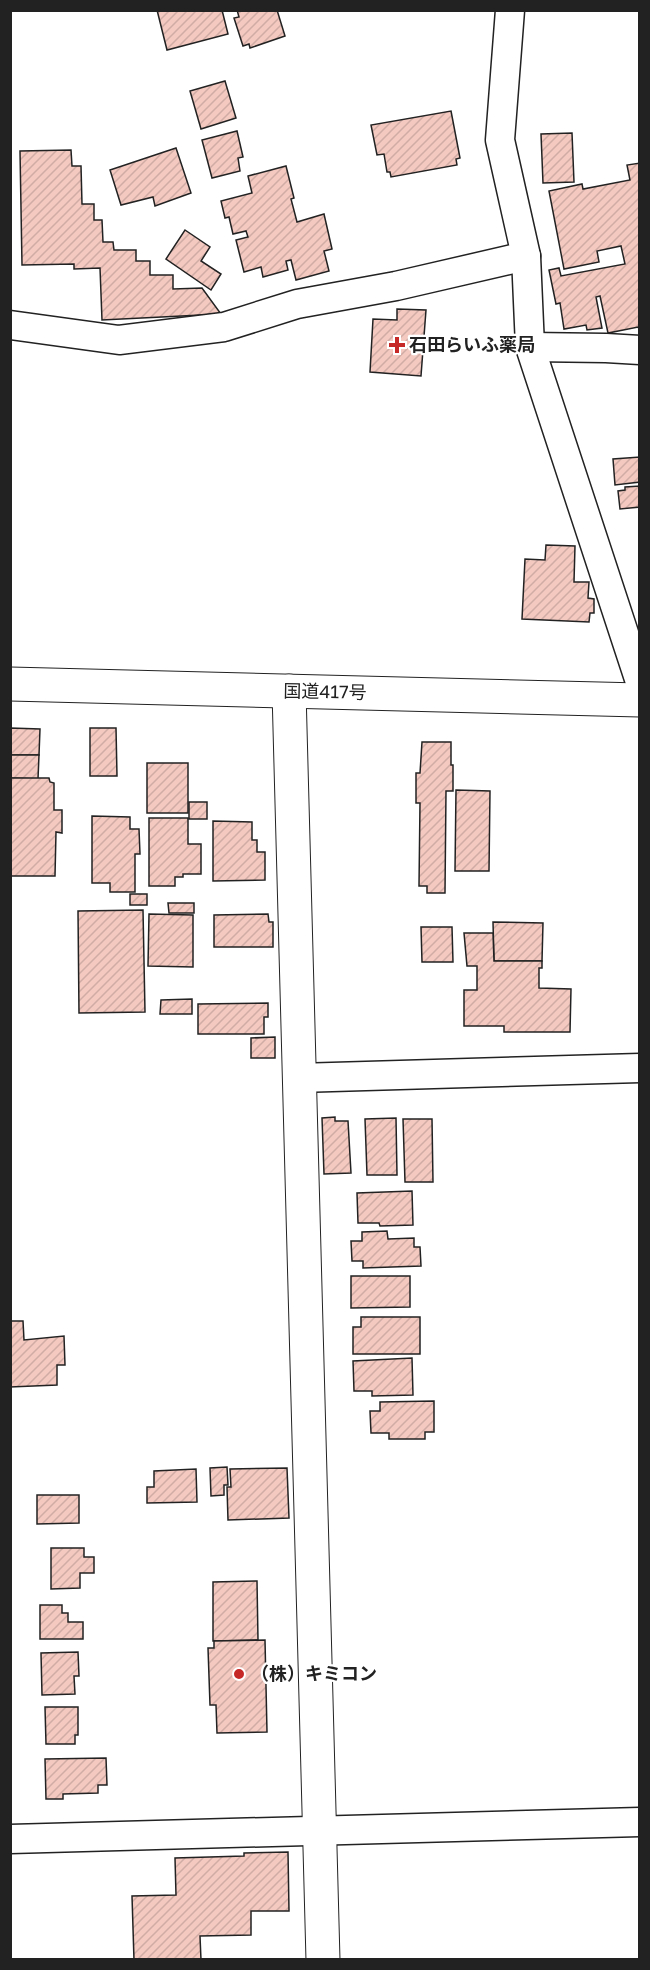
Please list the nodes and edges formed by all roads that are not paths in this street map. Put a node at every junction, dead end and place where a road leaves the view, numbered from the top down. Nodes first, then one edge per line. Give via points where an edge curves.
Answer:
1 (510, 10) edge
2 (526, 256) junction
3 (10, 325) edge
4 (530, 347) junction
5 (639, 350) edge
6 (639, 682) edge
7 (10, 684) edge
8 (289, 692) junction
9 (639, 700) edge
10 (639, 1068) edge
11 (298, 1078) junction
12 (639, 1822) edge
13 (320, 1830) junction
14 (10, 1839) edge
15 (323, 1959) edge

1 - 2 street via 500,140
2 - 3 street via 297,304 224,327 119,340
2 - 4 street
4 - 5 street
4 - 6 street
7 - 8 main road, 国道417号
8 - 9 main road, 国道417号
8 - 11 main road
10 - 11 street
11 - 13 main road
12 - 13 street
13 - 14 street
13 - 15 main road

